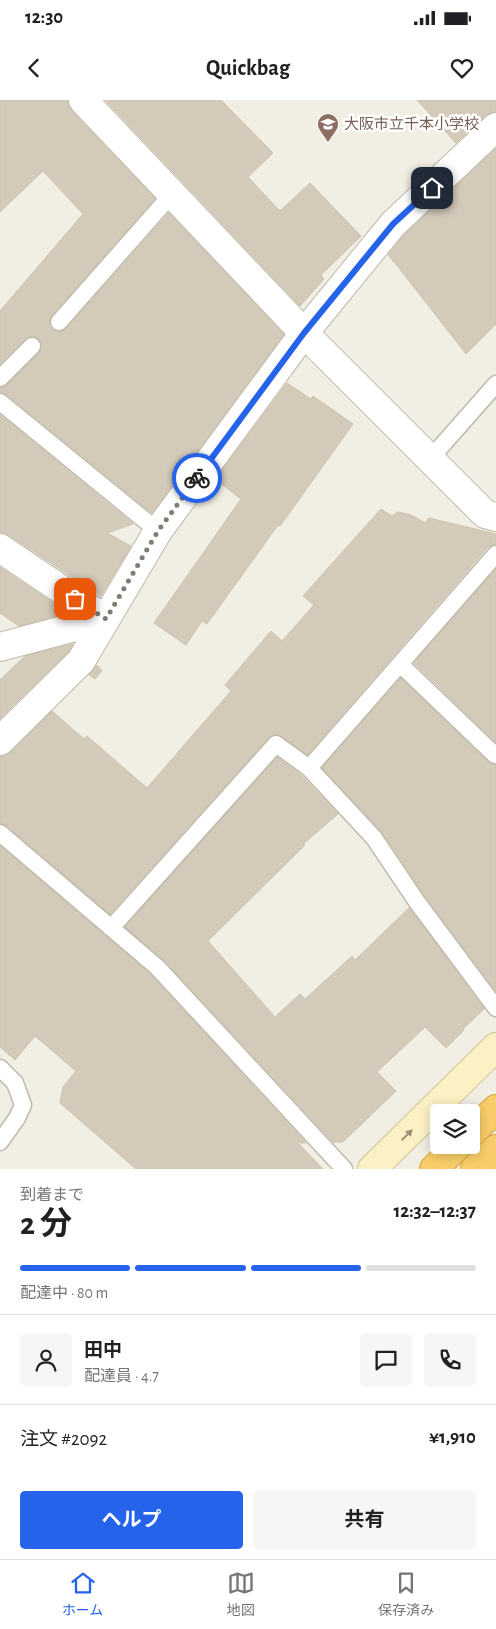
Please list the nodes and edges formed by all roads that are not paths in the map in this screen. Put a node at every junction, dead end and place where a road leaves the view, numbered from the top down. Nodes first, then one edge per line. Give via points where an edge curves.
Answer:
1 (83, 100) edge
2 (496, 127) edge
3 (172, 194) junction
4 (59, 322) dead end
5 (304, 333) junction
6 (32, 346) dead end
7 (0, 378) edge
8 (496, 384) edge
9 (0, 402) edge
10 (430, 459) junction
11 (496, 518) edge
12 (158, 531) junction
13 (0, 548) edge
14 (496, 554) edge
15 (106, 619) junction
16 (0, 647) edge
17 (400, 664) junction
18 (0, 741) edge
19 (495, 755) edge
20 (309, 768) junction
21 (0, 833) edge
22 (111, 928) junction
23 (496, 1008) edge
24 (496, 1048) edge
25 (0, 1068) edge
26 (496, 1108) edge
27 (480, 1123) edge
28 (0, 1142) edge
29 (496, 1149) edge
30 (449, 1154) edge
31 (344, 1169) edge
32 (372, 1169) edge
33 (434, 1169) edge
34 (475, 1169) edge

1 - 3 street
2 - 5 street via 393,224
3 - 4 lane
3 - 5 street
5 - 10 street
5 - 12 street
6 - 7 lane
8 - 10 lane
9 - 12 lane
10 - 11 street via 485,514
12 - 15 street
13 - 15 street
14 - 17 lane
15 - 16 street
15 - 18 street via 81,661
17 - 19 lane
17 - 20 lane
20 - 22 lane via 276,744
20 - 23 lane via 374,838
21 - 22 lane
22 - 31 lane via 157,967
32 -> 24 street
25 - 28 lane via 15,1083 23,1105
26 - 27 highway
29 - 34 highway
30 - 33 highway

